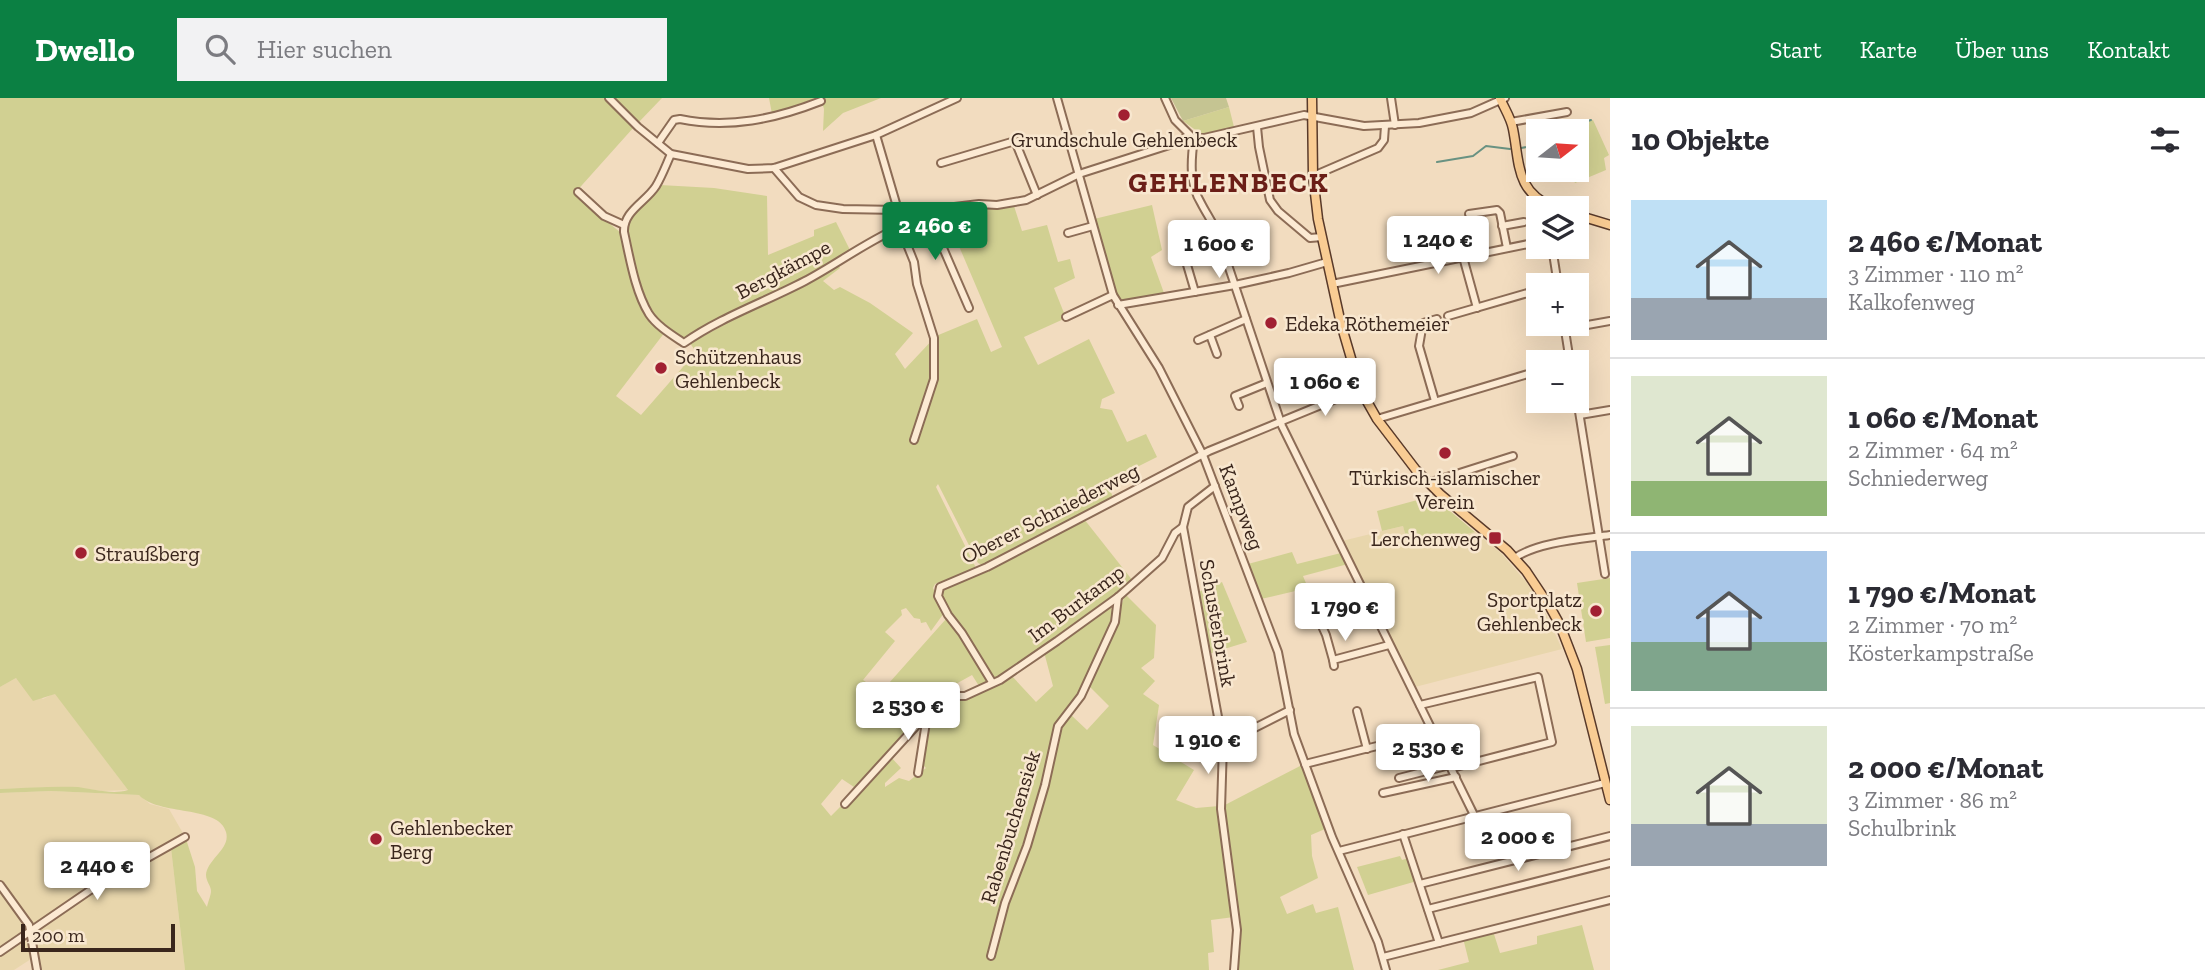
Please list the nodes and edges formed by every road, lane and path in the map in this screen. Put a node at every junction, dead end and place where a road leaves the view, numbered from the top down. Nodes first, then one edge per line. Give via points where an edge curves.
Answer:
1 (609, 98) edge
2 (957, 98) edge
3 (1057, 98) edge
4 (1165, 98) edge
5 (1312, 98) edge
6 (1391, 98) edge
7 (1502, 99) edge
8 (821, 101) dead end
9 (1567, 112) dead end
10 (1312, 115) junction
11 (1511, 122) junction
12 (1395, 125) junction
13 (1385, 126) junction
14 (1257, 127) junction
15 (876, 135) junction
16 (1191, 136) junction
17 (658, 143) junction
18 (671, 154) junction
19 (941, 163) dead end
20 (774, 168) junction
21 (1079, 174) junction
22 (1313, 176) junction
23 (578, 192) dead end
24 (1037, 195) junction
25 (1536, 196) edge
26 (898, 210) junction
27 (930, 210) junction
28 (1469, 214) dead end
29 (1589, 219) edge
30 (1524, 222) dead end
31 (624, 225) junction
32 (1610, 225) edge
33 (1093, 226) junction
34 (1502, 226) junction
35 (900, 227) junction
36 (1068, 233) dead end
37 (1322, 237) junction
38 (1220, 238) junction
39 (1526, 244) edge
40 (1507, 248) junction
41 (1463, 257) junction
42 (1327, 262) junction
43 (1332, 284) junction
44 (1235, 285) junction
45 (1195, 292) junction
46 (1526, 294) edge
47 (1113, 295) junction
48 (1118, 305) junction
49 (969, 308) dead end
50 (1477, 308) junction
51 (1448, 316) dead end
52 (1066, 317) dead end
53 (1246, 319) junction
54 (1437, 319) dead end
55 (1610, 321) edge
56 (1589, 323) edge
57 (1210, 335) junction
58 (1198, 340) dead end
59 (1217, 354) dead end
60 (1526, 374) edge
61 (1268, 383) junction
62 (1360, 389) junction
63 (1435, 401) junction
64 (1239, 406) dead end
65 (1610, 411) edge
66 (1580, 415) joint
67 (1377, 419) junction
68 (1280, 421) junction
69 (914, 440) dead end
70 (1203, 454) junction
71 (1513, 457) dead end
72 (1427, 483) junction
73 (1215, 486) junction
74 (1183, 527) junction
75 (1610, 535) edge
76 (1599, 536) junction
77 (1515, 558) junction
78 (1605, 574) dead end
79 (1118, 597) junction
80 (1316, 613) dead end
81 (1390, 645) junction
82 (992, 682) junction
83 (1420, 705) junction
84 (1290, 710) junction
85 (1357, 711) dead end
86 (928, 715) junction
87 (1433, 732) junction
88 (1223, 744) junction
89 (1367, 749) junction
90 (1305, 764) junction
91 (1451, 766) junction
92 (918, 773) dead end
93 (1456, 777) junction
94 (1399, 778) dead end
95 (1605, 783) junction
96 (1383, 793) dead end
97 (1610, 800) edge
98 (845, 804) dead end
99 (1474, 815) junction
100 (1403, 834) junction
101 (1610, 836) edge
102 (186, 837) dead end
103 (1339, 851) junction
104 (1610, 863) edge
105 (1420, 884) junction
106 (0, 885) edge
107 (1610, 900) edge
108 (1428, 909) junction
109 (30, 931) junction
110 (1439, 943) junction
111 (0, 952) edge
112 (991, 956) dead end
113 (1383, 957) junction
114 (37, 970) edge
115 (1234, 970) edge
116 (1386, 970) edge

1 - 17 street
2 - 15 street
3 - 21 street, Kampweg
4 - 16 street via 1175,120
5 - 10 main road
6 - 12 street
7 - 11 main road
7 - 12 street via 1448,119
8 - 17 street via 734,123 674,120
9 - 11 street
10 - 13 street
10 - 14 street
10 - 22 main road
11 - 25 main road via 1517,163 1523,181
12 - 13 street
13 - 22 street via 1378,148
14 - 16 street via 1203,138
14 - 37 street via 1272,204 1310,238
15 - 20 street
15 - 26 street
16 - 21 street
16 - 38 street via 1190,162 1197,196
17 - 18 street
18 - 20 street via 748,169
18 - 31 street via 650,195
19 - 24 street via 1015,141
20 - 26 street via 807,202
21 - 24 street
21 - 33 street, Kampweg
22 - 37 main road
23 - 31 street via 604,216
24 - 27 street via 1009,204
26 - 27 street
26 - 35 street
27 - 49 street
28 - 34 street via 1497,210
29 - 32 main road
30 - 34 street
31 - 35 street, Bergkämpe via 650,316 684,343
33 - 36 street
33 - 47 street, Kampweg
34 - 40 street
35 - 69 street via 934,338 936,364
37 - 42 main road
38 - 44 street
38 - 45 street via 1185,248
39 - 40 street
40 - 41 street
41 - 43 street
41 - 50 street
42 - 43 main road
42 - 44 street
43 - 62 main road
44 - 45 street
44 - 53 street
45 - 48 street
46 - 50 street
47 - 48 street, Kampweg
47 - 52 street
48 - 70 street, Kampweg via 1158,368
50 - 51 street
53 - 57 street
53 - 61 street
54 - 63 street via 1423,323 1419,346
55 - 56 street
57 - 58 street
57 - 59 street
60 - 63 street
61 - 64 street via 1235,396
61 - 68 street
62 - 67 main road
62 - 68 street
63 - 67 street
65 - 66 street
66 - 76 street
67 - 72 main road
68 - 70 street
68 - 81 street
70 - 73 street, Kampweg
70 - 82 street, Oberer Schniederweg via 938,590 948,615
71 - 72 street
72 - 77 main road
73 - 74 street, Im Burkamp via 1188,507
73 - 84 street, Kampweg via 1278,652
74 - 79 street, Im Burkamp via 1162,558
74 - 88 street, Schusterbrink
75 - 76 street
76 - 77 street via 1537,548
76 - 78 street
77 - 95 main road via 1560,625 1584,693
79 - 82 street, Im Burkamp
79 - 112 street, Rabenbuchensiek via 1115,622 1081,696 1058,726 1045,785 1004,903
80 - 81 street via 1333,663
81 - 83 street
82 - 86 street, Im Burkamp via 965,696 946,698
83 - 87 street
83 - 91 street via 1538,677 1552,743
84 - 88 street
84 - 90 street, Kampweg
85 - 89 street
86 - 92 street
86 - 98 street, Im Burkamp
87 - 89 street
87 - 91 street
88 - 115 street, Schusterbrink via 1221,809 1237,930
89 - 90 street
90 - 103 street, Kampweg
91 - 93 street
91 - 94 street
93 - 96 street
93 - 99 street
95 - 97 main road
95 - 99 street
99 - 100 street
100 - 103 street
100 - 105 street
101 - 105 street
102 - 109 street via 89,891
103 - 113 street, Kampweg
104 - 108 street
105 - 108 street
106 - 109 street
107 - 110 street
108 - 110 street
109 - 111 street
109 - 114 street
110 - 113 street
113 - 116 street, Kampweg

